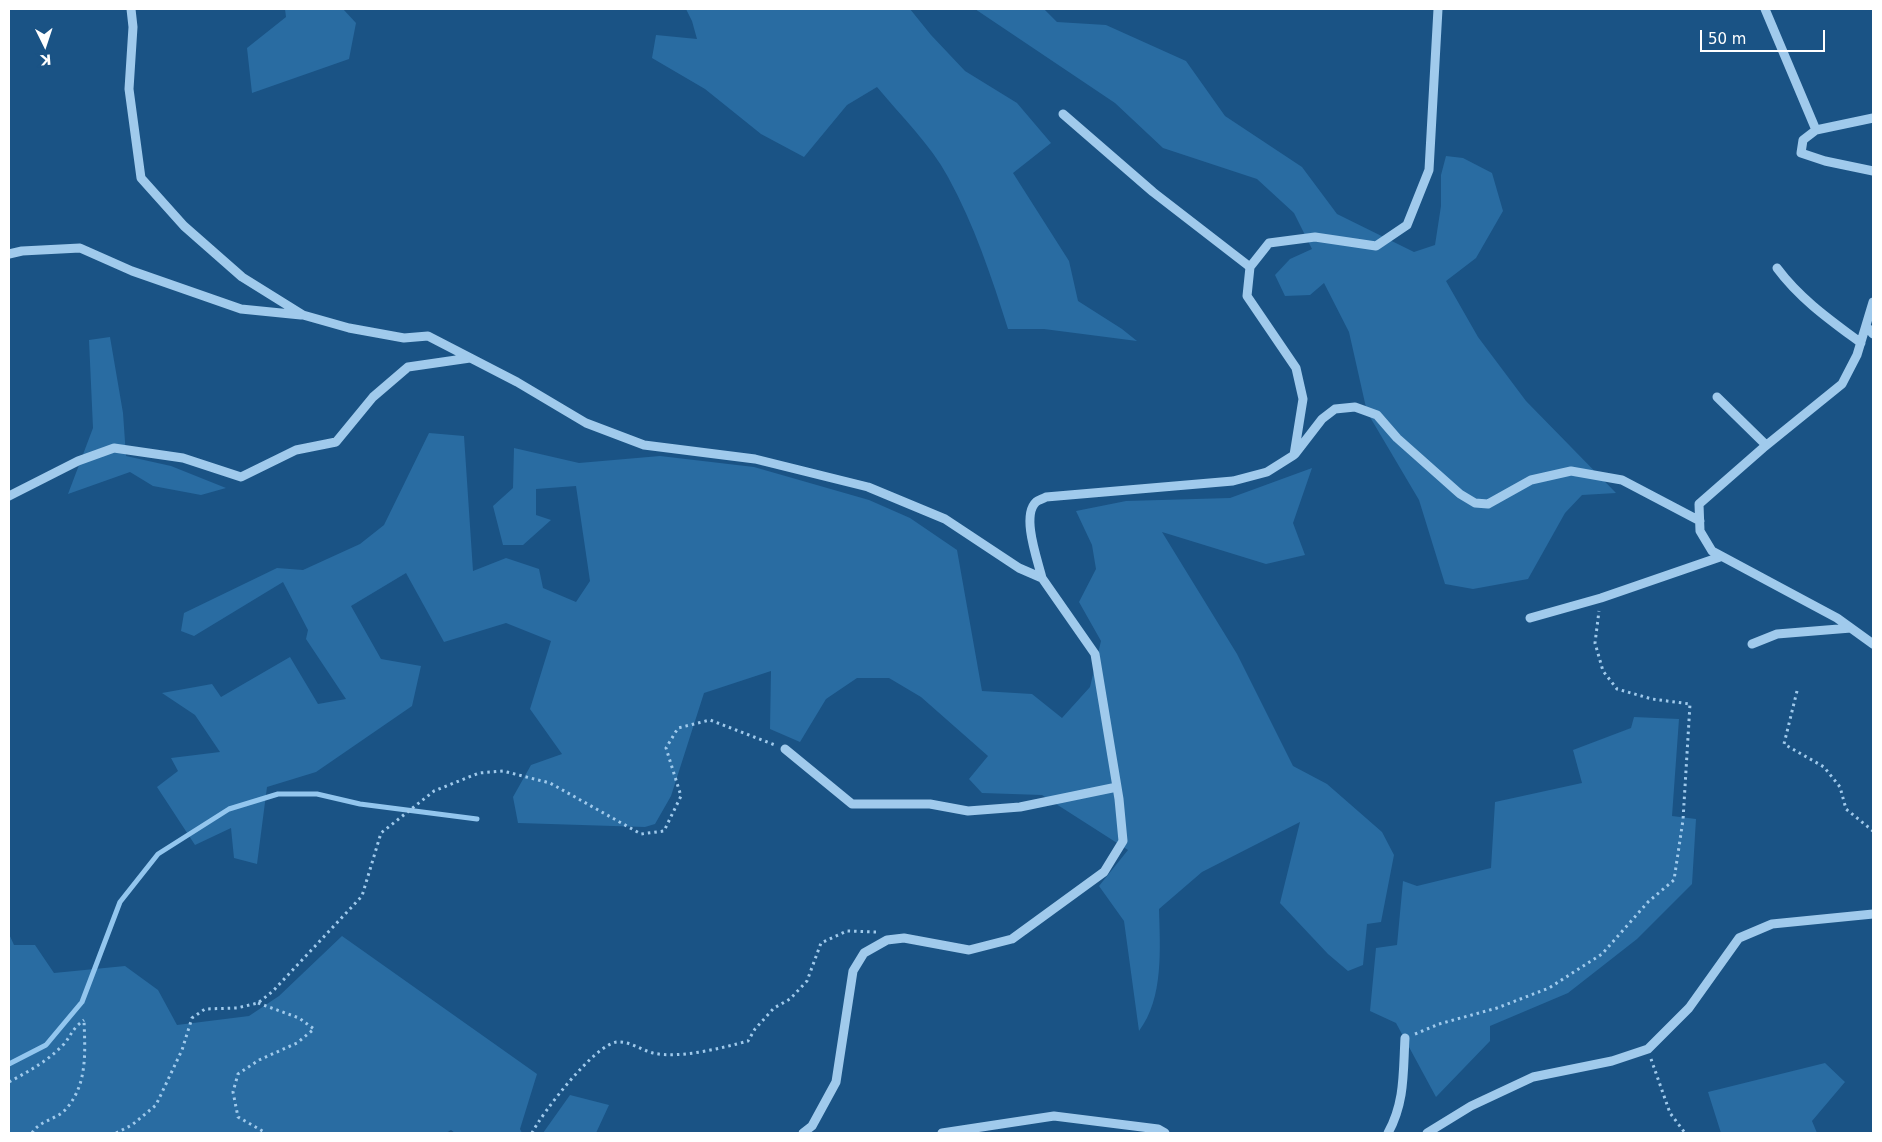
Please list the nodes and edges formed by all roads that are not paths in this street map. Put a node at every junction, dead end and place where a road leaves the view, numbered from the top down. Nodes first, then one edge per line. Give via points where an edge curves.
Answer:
1 (131, 9) edge
2 (1438, 9) edge
3 (1765, 9) edge
4 (1063, 114) dead end
5 (1873, 118) edge
6 (1816, 130) junction
7 (1873, 171) edge
8 (9, 254) edge
9 (1250, 267) junction
10 (1777, 268) dead end
11 (1873, 302) edge
12 (304, 315) junction
13 (1866, 326) junction
14 (1873, 334) edge
15 (1861, 343) junction
16 (470, 358) junction
17 (1717, 397) dead end
18 (1766, 445) junction
19 (1294, 455) junction
20 (9, 496) edge
21 (1700, 521) junction
22 (1720, 557) junction
23 (1042, 578) junction
24 (1530, 618) dead end
25 (1852, 628) junction
26 (1752, 644) dead end
27 (1873, 644) edge
28 (785, 748) road end
29 (1117, 787) junction
30 (1873, 914) edge
31 (1405, 1038) road end
32 (803, 1133) edge
33 (942, 1133) edge
34 (1165, 1133) edge
35 (1388, 1133) edge
36 (1427, 1133) edge

1 - 12 street via 129,89 141,178 184,226 242,277
2 - 9 street via 1429,170 1407,224 1376,246 1315,236 1269,243
3 - 6 street
4 - 9 street via 1153,192
5 - 6 street
6 - 7 street via 1803,140 1801,153
8 - 12 street via 80,248 132,271 241,309
9 - 19 street via 1246,296 1296,368 1302,399
10 - 15 street via 1788,283 1822,314
11 - 13 street
12 - 16 street via 349,328 404,338 428,336
13 - 14 street
13 - 15 street
15 - 18 street via 1842,384
16 - 20 street via 408,367 373,398 336,442 296,450 241,477 183,458 114,448 78,461
16 - 23 street via 586,424 644,445 755,459 868,487 946,519 1019,568
17 - 18 street
18 - 21 street via 1699,504
19 - 21 street via 1334,409 1355,407 1377,415 1397,438 1460,494 1475,503 1488,504 1530,480 1571,471 1622,480
19 - 23 street via 1267,472 1233,481 1046,497 1035,503 1030,515 1030,530
21 - 22 street via 1700,531 1712,551
22 - 24 street via 1601,598
22 - 25 street
23 - 29 street via 1095,654
25 - 26 street via 1777,634
25 - 27 street
28 - 29 street via 852,804 930,804 968,812 1020,807
29 - 32 street via 1122,841 1104,872 1012,939 969,950 904,938 887,940 864,953 853,972 836,1082 812,1126
30 - 36 street via 1772,924 1739,938 1689,1008 1648,1049 1612,1061 1533,1077 1471,1106
31 - 35 street via 1403,1088 1398,1115
33 - 34 street via 1054,1116 1158,1129

